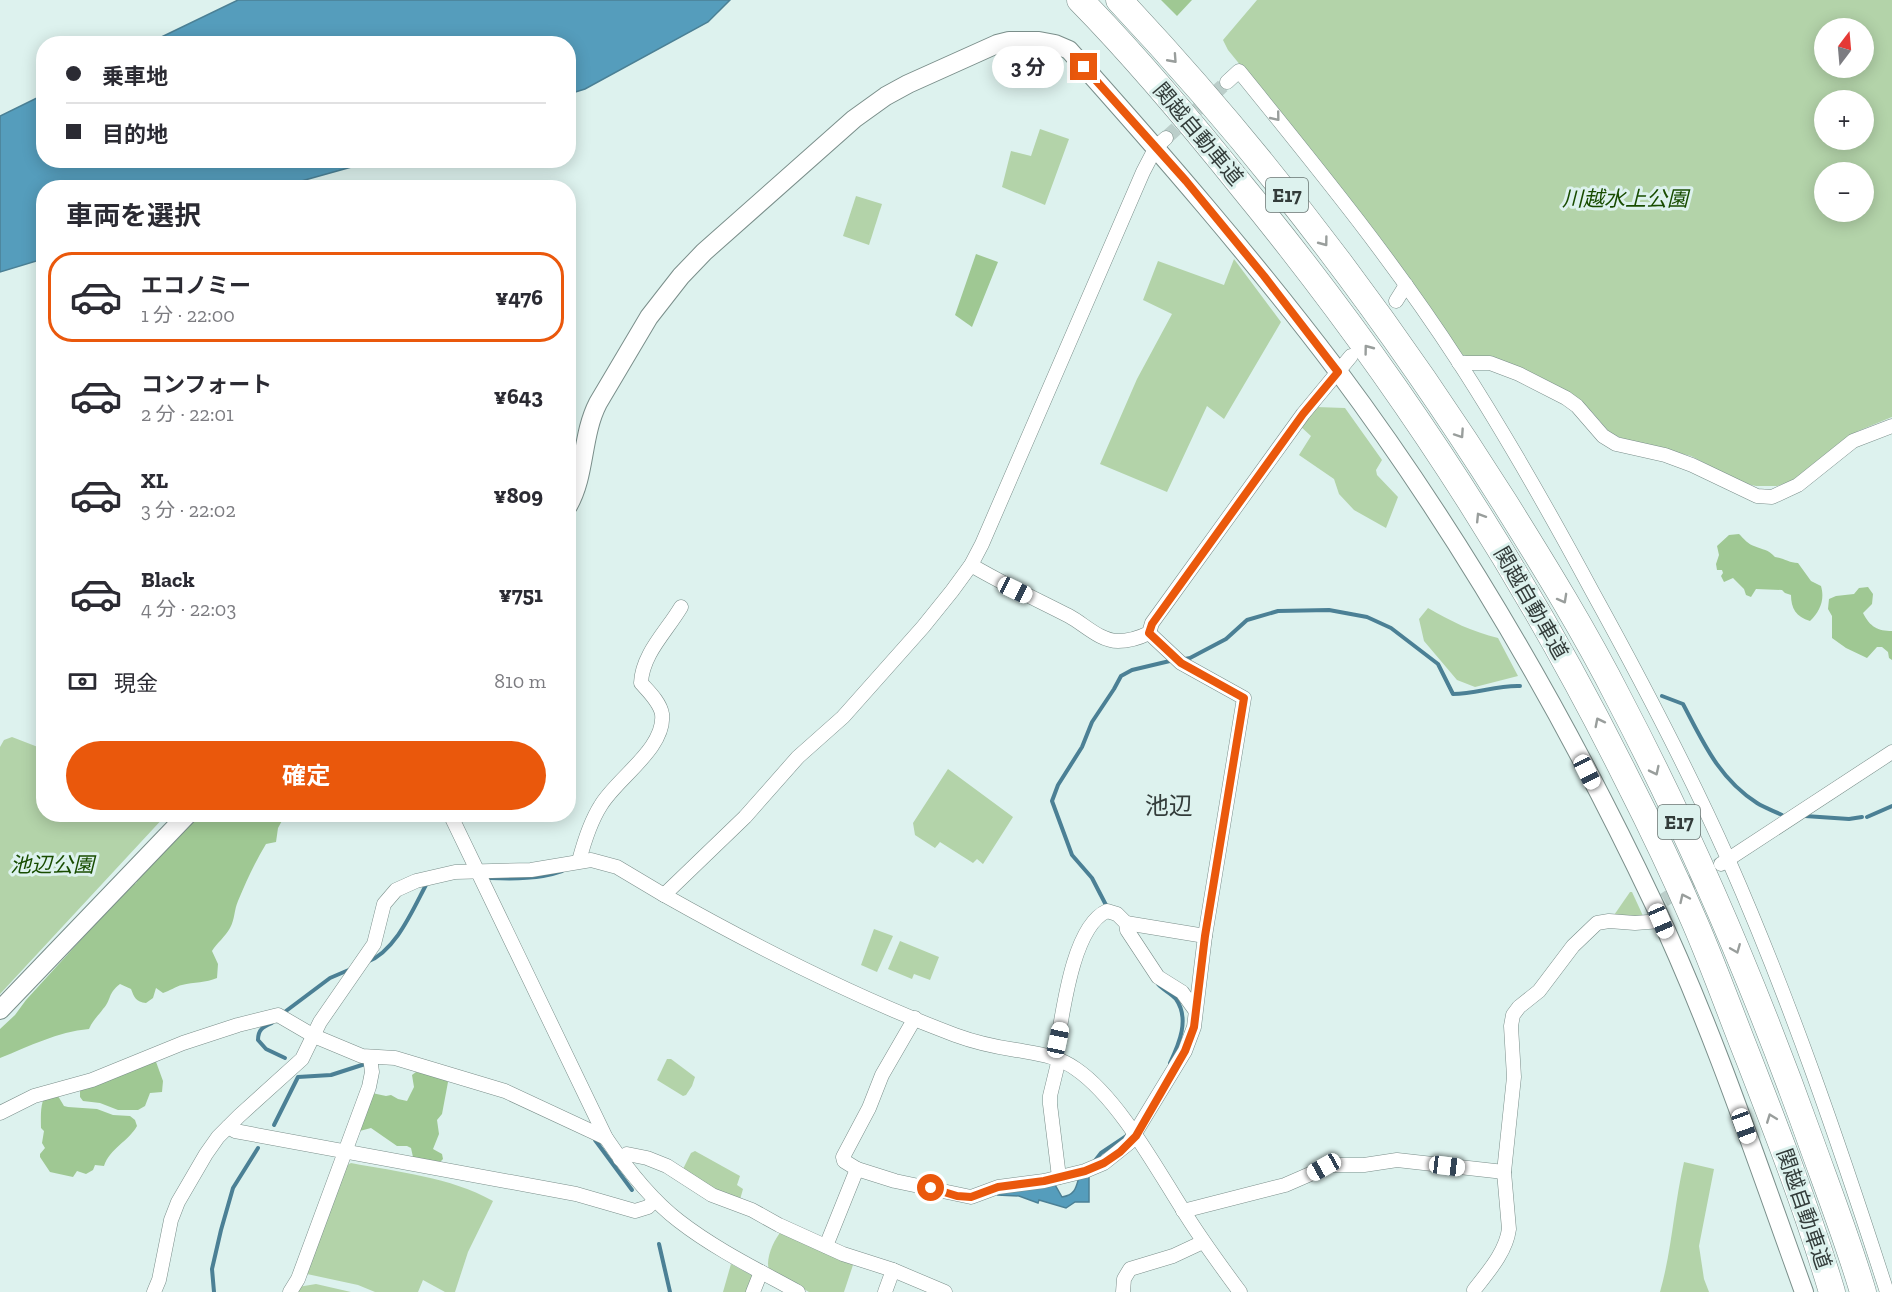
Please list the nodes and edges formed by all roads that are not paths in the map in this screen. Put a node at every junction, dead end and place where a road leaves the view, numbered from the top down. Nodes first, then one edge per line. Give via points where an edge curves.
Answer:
1 (1080, 0) edge
2 (1127, 8) edge
3 (1227, 82) tunnel mouth
4 (1161, 142) junction
5 (1406, 285) junction
6 (1396, 301) dead end
7 (1351, 356) dead end
8 (1459, 363) junction
9 (1338, 372) junction
10 (1892, 426) edge
11 (576, 486) edge
12 (971, 565) junction
13 (681, 607) dead end
14 (1149, 633) junction
15 (1892, 752) edge
16 (180, 822) edge
17 (454, 822) edge
18 (579, 861) junction
19 (1724, 862) junction
20 (477, 871) junction
21 (664, 895) junction
22 (1660, 909) junction
23 (1126, 923) junction
24 (1205, 936) junction
25 (0, 1010) edge
26 (1195, 1010) junction
27 (915, 1018) junction
28 (314, 1036) junction
29 (370, 1057) junction
30 (1057, 1058) junction
31 (0, 1113) edge
32 (228, 1127) junction
33 (1136, 1136) junction
34 (606, 1138) junction
35 (343, 1152) junction
36 (620, 1159) junction
37 (857, 1169) junction
38 (1504, 1172) junction
39 (1059, 1177) junction
40 (655, 1200) junction
41 (1183, 1211) junction
42 (1203, 1242) junction
43 (826, 1246) junction
44 (893, 1270) junction
45 (761, 1272) junction
46 (1473, 1291) edge
47 (154, 1292) edge
48 (290, 1292) edge
49 (753, 1292) edge
50 (798, 1292) edge
51 (885, 1292) edge
52 (945, 1292) edge
53 (1123, 1292) edge
54 (1240, 1292) edge
55 (1804, 1292) edge
56 (1832, 1292) edge
57 (1863, 1292) edge
58 (1887, 1292) edge

56 -> 1 highway, 関越自動車道 / E17 via 1778,1136 1695,922 1592,709 1531,600 1384,370 1204,140
2 -> 57 highway, 関越自動車道 / E17 via 1227,119 1321,237 1412,362 1550,576 1619,698 1714,894 1789,1080
3 -> 5 street via 1239,71
4 - 9 street
4 - 11 street via 1069,50 1039,41 997,44 886,96 792,172 704,252 669,290 625,356 591,418
4 - 12 street via 1143,172
5 - 6 street
5 - 8 street
7 - 9 street
8 - 10 street via 1490,363 1519,374 1566,398 1616,444 1665,455 1757,496 1772,497 1798,485 1853,441
8 - 19 street via 1624,648 1695,788
9 - 14 street via 1303,414
9 - 22 street via 1416,483 1521,648
12 - 14 street via 1105,638 1117,641
12 - 21 street via 923,627 843,717 798,757 745,817
13 - 18 street via 656,644 641,676 641,683 662,712 657,736 643,758 601,804
14 - 24 street via 1178,660 1244,698
15 - 19 street
16 - 25 street
17 - 20 street
18 - 20 street via 531,870
18 - 21 street via 617,867
19 - 58 street via 1805,1050
20 - 28 street via 416,881 388,897 374,944
20 - 34 street
21 - 27 street via 791,964
22 - 38 street via 1635,923 1597,923 1573,946 1539,992 1515,1011 1511,1026 1514,1077
22 - 55 street
23 - 24 street
23 - 26 street via 1150,968 1182,992
23 - 30 street via 1117,914 1107,912 1088,928 1072,966
24 - 26 street
26 - 33 street via 1194,1027 1185,1051
27 - 30 street via 974,1041
27 - 37 street via 843,1156
28 - 29 street
28 - 31 street via 279,1016 238,1025 92,1080 34,1096
28 - 32 street via 302,1059
29 - 34 street via 395,1058 505,1090
29 - 35 street via 369,1087
30 - 33 street via 1096,1086
30 - 39 street via 1050,1104
32 - 35 street
32 - 47 street via 178,1202
33 - 39 street via 1104,1163
33 - 41 street
34 - 36 street
35 - 40 street via 576,1194 635,1211
35 - 48 street
36 - 40 street
36 - 43 street via 627,1154 667,1166 712,1195
37 - 39 street via 971,1197 998,1187
37 - 43 street
38 - 41 street via 1397,1160 1364,1166 1331,1165 1285,1185
38 - 46 street via 1508,1238
40 - 45 street via 706,1240
41 - 42 street
42 - 53 street via 1130,1269 1124,1278
42 - 54 street
43 - 44 street
44 - 51 street
44 - 52 street
45 - 49 street
45 - 50 street

